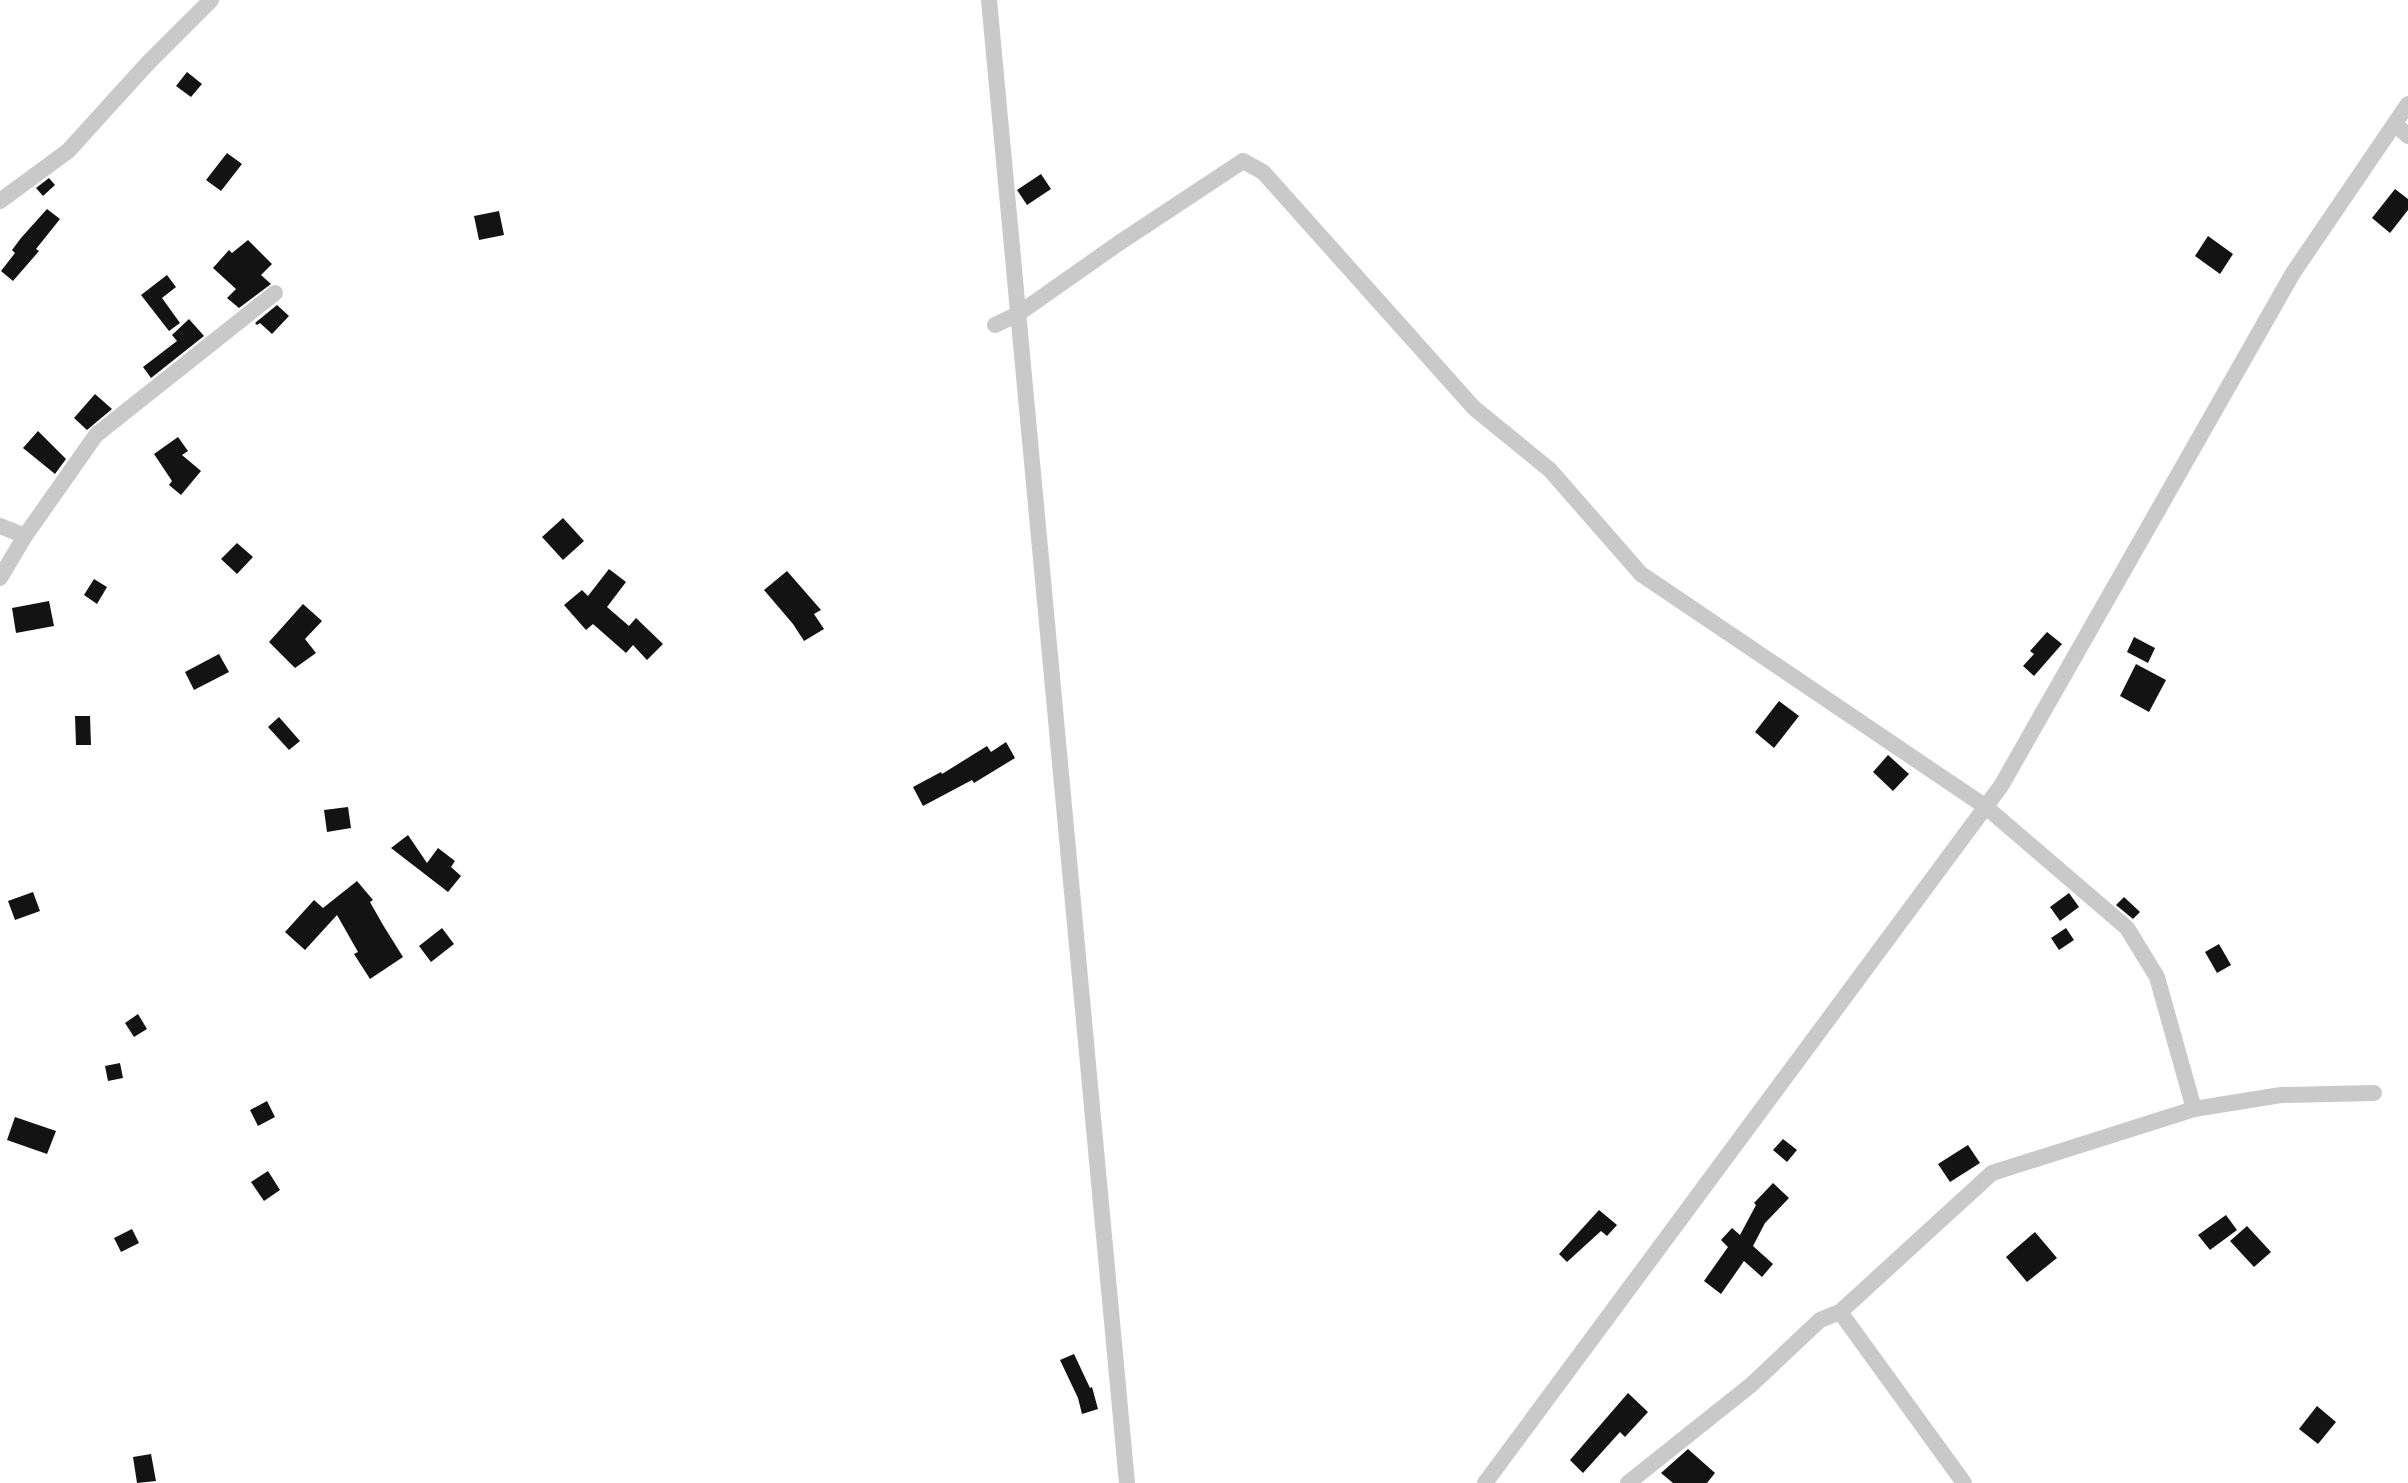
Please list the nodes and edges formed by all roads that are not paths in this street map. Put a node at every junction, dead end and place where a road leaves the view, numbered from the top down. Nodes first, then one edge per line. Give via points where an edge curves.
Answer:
1 (211, 0) edge
2 (989, 0) edge
3 (2408, 104) edge
4 (2395, 124) junction
5 (2408, 136) edge
6 (0, 201) edge
7 (275, 293) dead end
8 (1018, 314) junction
9 (995, 325) dead end
10 (0, 526) edge
11 (24, 536) junction
12 (0, 578) edge
13 (1986, 807) junction
14 (2374, 1093) dead end
15 (2194, 1109) junction
16 (1840, 1312) junction
17 (1127, 1483) edge
18 (1485, 1483) edge
19 (1628, 1483) edge
20 (1964, 1483) edge

1 - 6 street via 68,151
2 - 8 street
3 - 4 street
4 - 5 street
4 - 13 street via 2293,273
7 - 11 street via 96,435
8 - 9 street
8 - 13 street via 1243,161 1263,172 1474,408 1550,470 1641,574
8 - 17 street
10 - 11 street
11 - 12 street
13 - 15 street via 2127,928 2157,977
13 - 18 street
14 - 15 street via 2281,1095
15 - 16 street via 1992,1173
16 - 19 street via 1820,1320 1751,1385
16 - 20 street

